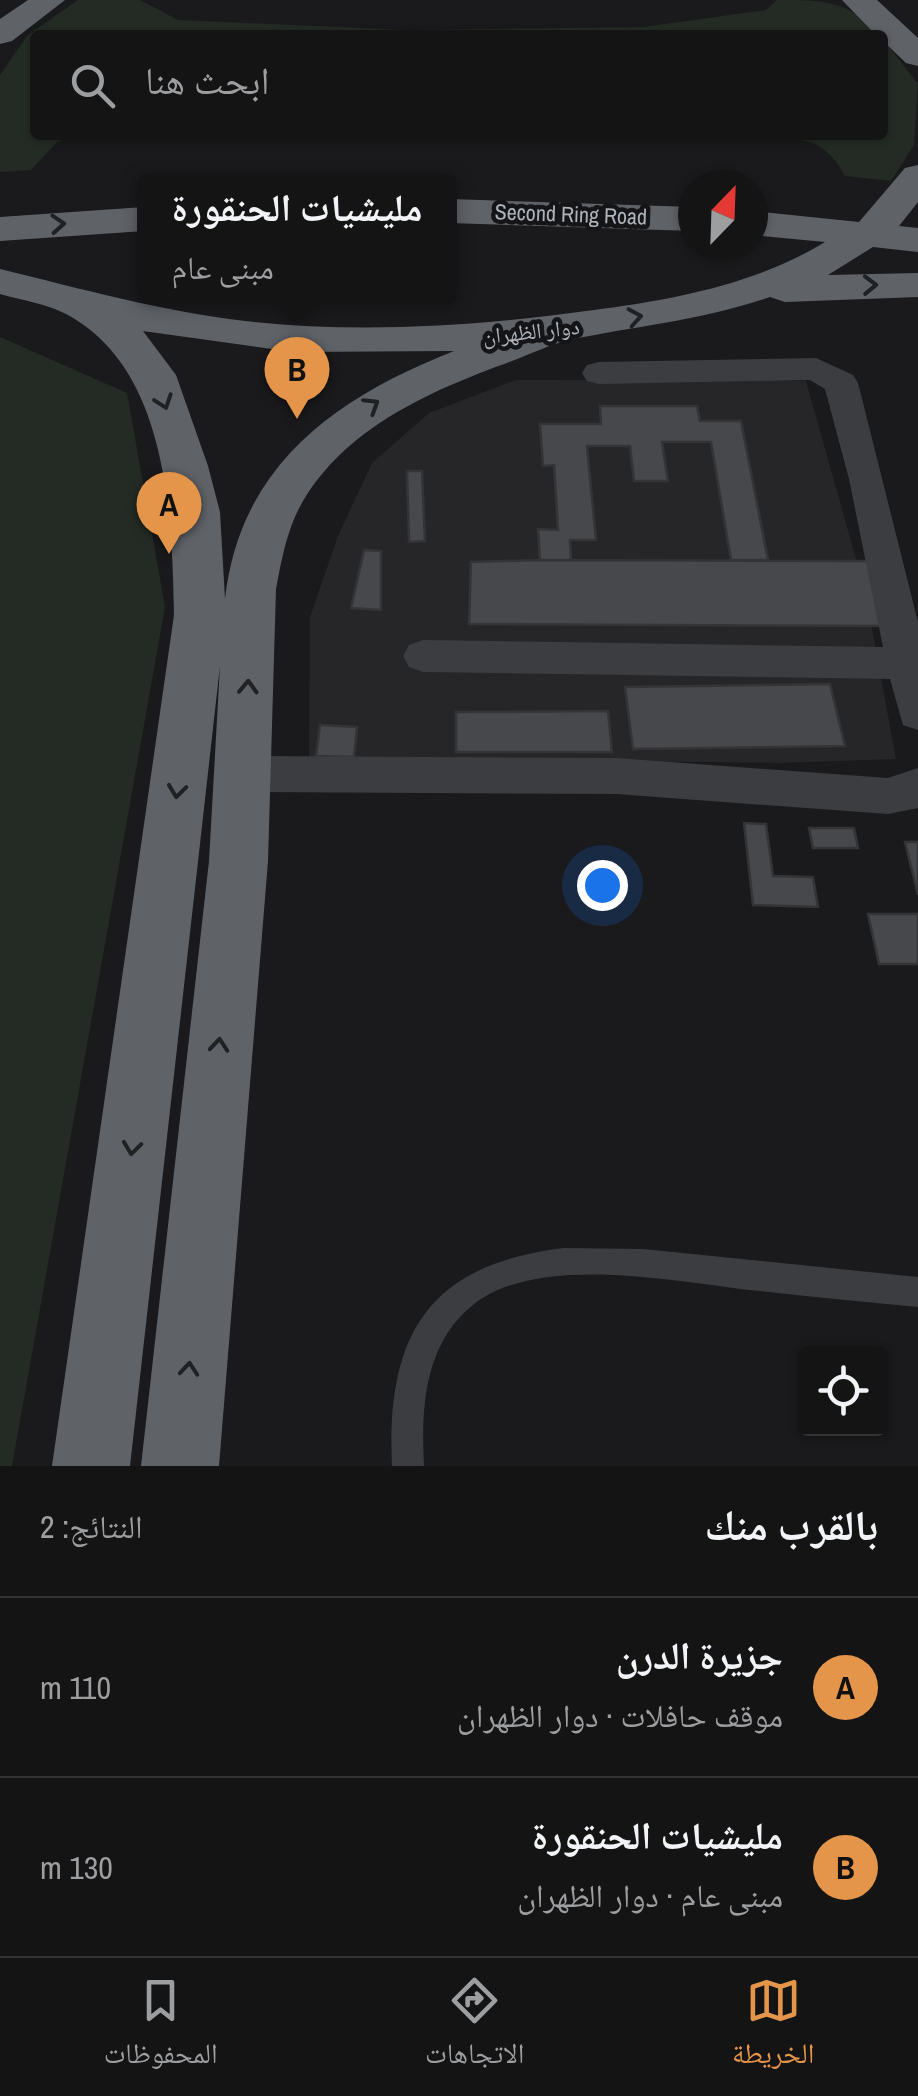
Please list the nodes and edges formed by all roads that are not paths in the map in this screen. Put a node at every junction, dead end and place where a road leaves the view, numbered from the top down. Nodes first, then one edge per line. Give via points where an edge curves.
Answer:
1 (49, 0) edge
2 (858, 0) edge
3 (0, 34) edge
4 (918, 56) edge
5 (918, 176) edge
6 (457, 187) edge
7 (678, 192) edge
8 (0, 197) edge
9 (130, 205) edge
10 (768, 205) edge
11 (768, 207) edge
12 (457, 211) edge
13 (918, 211) edge
14 (678, 219) edge
15 (0, 229) edge
16 (918, 240) edge
17 (0, 249) edge
18 (0, 281) edge
19 (918, 285) edge
20 (752, 290) junction
21 (80, 304) junction
22 (547, 333) junction
23 (600, 373) dead end
24 (423, 656) dead end
25 (908, 663) junction
26 (918, 714) edge
27 (245, 774) junction
28 (918, 786) edge
29 (918, 1292) edge
30 (91, 1466) edge
31 (180, 1466) edge
32 (408, 1466) edge

1 - 3 highway
2 - 4 highway
5 - 20 highway, دوار الظهران via 884,222 834,257
6 - 7 highway, Second Ring Road
8 - 9 highway
15 -> 9 highway
10 - 13 highway
11 - 16 highway
12 - 14 highway, Second Ring Road
17 - 21 highway, دوار الظهران
18 - 21 highway
20 -> 19 highway
22 -> 20 highway, دوار الظهران
21 - 22 highway, دوار الظهران via 185,327 294,339
21 -> 30 highway via 128,340 154,374 196,512 200,615
27 -> 22 highway via 251,591 284,492 311,454 377,401 416,380
23 - 25 street via 816,368 841,382
24 - 25 street
25 - 26 street
27 - 28 street via 616,776 888,796
31 -> 27 highway
29 - 32 lane via 640,1264 548,1265 499,1276 465,1292 430,1330 410,1379

